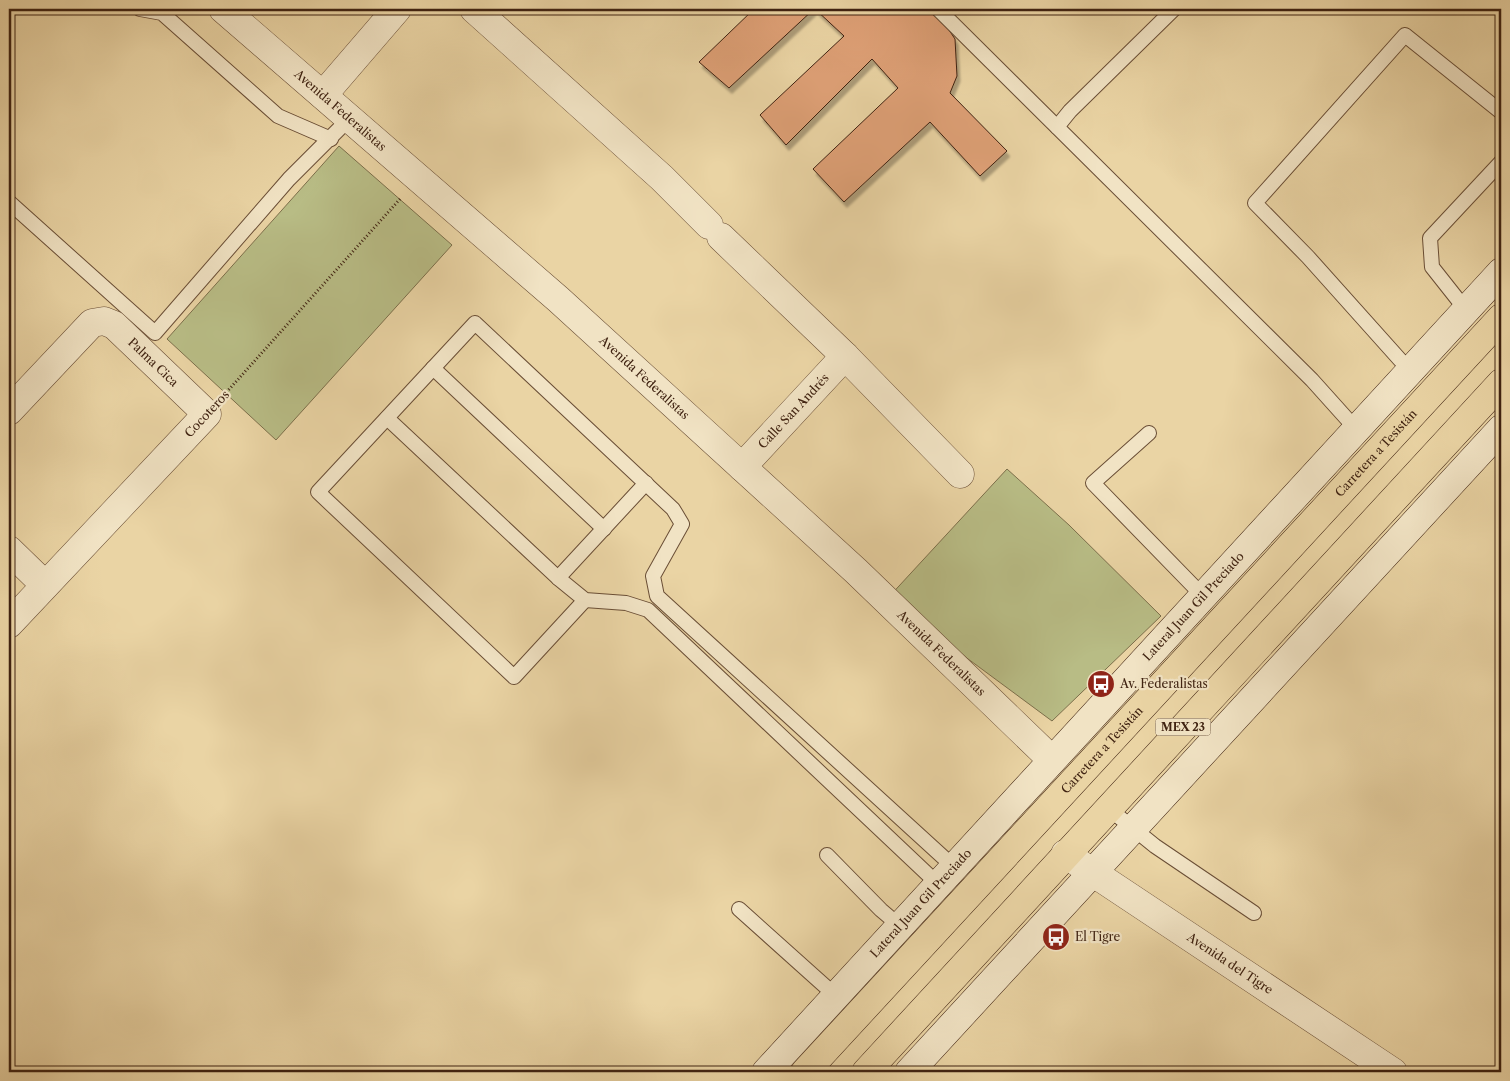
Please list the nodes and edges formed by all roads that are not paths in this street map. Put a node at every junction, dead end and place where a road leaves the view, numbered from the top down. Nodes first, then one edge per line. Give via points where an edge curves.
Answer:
1 (140, 9) edge
2 (223, 9) edge
3 (397, 9) edge
4 (474, 9) edge
5 (938, 9) edge
6 (1174, 9) edge
7 (323, 95) junction
8 (1501, 112) edge
9 (349, 119) junction
10 (1058, 127) junction
11 (331, 139) junction
12 (1501, 162) edge
13 (9, 202) edge
14 (1501, 272) edge
15 (1466, 310) junction
16 (1501, 318) edge
17 (845, 356) junction
18 (433, 368) junction
19 (1410, 370) junction
20 (1501, 383) edge
21 (9, 410) edge
22 (207, 414) joint
23 (387, 418) junction
24 (1356, 429) junction
25 (1501, 429) edge
26 (1149, 433) dead end
27 (742, 467) junction
28 (960, 474) dead end
29 (646, 483) junction
30 (604, 529) junction
31 (9, 550) edge
32 (1237, 557) junction
33 (558, 578) junction
34 (1259, 580) junction
35 (45, 585) junction
36 (1202, 595) junction
37 (586, 600) junction
38 (9, 624) edge
39 (1052, 760) junction
40 (1108, 808) junction
41 (1134, 828) junction
42 (1065, 854) junction
43 (827, 855) dead end
44 (1092, 874) junction
45 (947, 877) junction
46 (739, 909) dead end
47 (1254, 913) dead end
48 (901, 926) junction
49 (836, 996) junction
50 (766, 1072) edge
51 (805, 1072) edge
52 (866, 1072) edge
53 (909, 1072) edge
54 (1392, 1072) edge

1 - 11 lane via 162,13 278,116
2 - 7 street, Avenida Federalistas
3 - 7 street
4 - 17 street via 662,178
5 - 10 lane
6 - 10 lane via 1070,111
7 - 9 street, Avenida Federalistas
8 - 19 lane via 1405,35 1255,203
9 - 11 lane
9 - 27 street, Avenida Federalistas via 558,299
10 - 24 lane via 1312,380
11 - 13 lane via 289,179 155,333
12 - 15 lane via 1430,238 1432,266
14 - 15 street, Lateral Juan Gil Preciado
15 - 19 street, Lateral Juan Gil Preciado
16 - 34 main road, Carretera a Tesistán / MEX 23
17 - 27 street, Calle San Andrés
17 - 28 street
18 - 23 lane
18 - 29 lane via 475,323
18 - 30 lane
19 - 24 street, Lateral Juan Gil Preciado
20 - 40 main road, MEX 23
21 - 22 street, Palma Cica via 92,323 104,321 114,325
22 - 35 street, Cocoteros
23 - 33 lane
23 - 37 lane via 318,492 514,677
24 - 32 street, Lateral Juan Gil Preciado
25 - 41 street
26 - 36 lane via 1093,483
27 - 39 street, Avenida Federalistas via 856,571
29 - 30 lane
29 - 45 lane via 674,509 682,524 653,576 657,596
30 - 33 lane
31 - 35 street
32 - 34 street
32 - 36 street, Lateral Juan Gil Preciado
33 - 37 lane
34 - 51 main road, Carretera a Tesistán / MEX 23
35 - 38 street, Cocoteros
36 - 39 street, Lateral Juan Gil Preciado
37 - 45 lane via 626,603 648,610
39 - 45 street, Lateral Juan Gil Preciado
40 - 41 lane
40 - 42 main road, MEX 23
41 - 44 street
41 - 47 lane via 1155,846
42 - 44 street, Avenida del Tigre
42 - 52 main road, MEX 23
43 - 48 lane via 880,910
44 - 53 street
44 - 54 street, Avenida del Tigre
45 - 48 street, Lateral Juan Gil Preciado
46 - 49 lane
48 - 49 street, Lateral Juan Gil Preciado
49 - 50 street, Lateral Juan Gil Preciado

